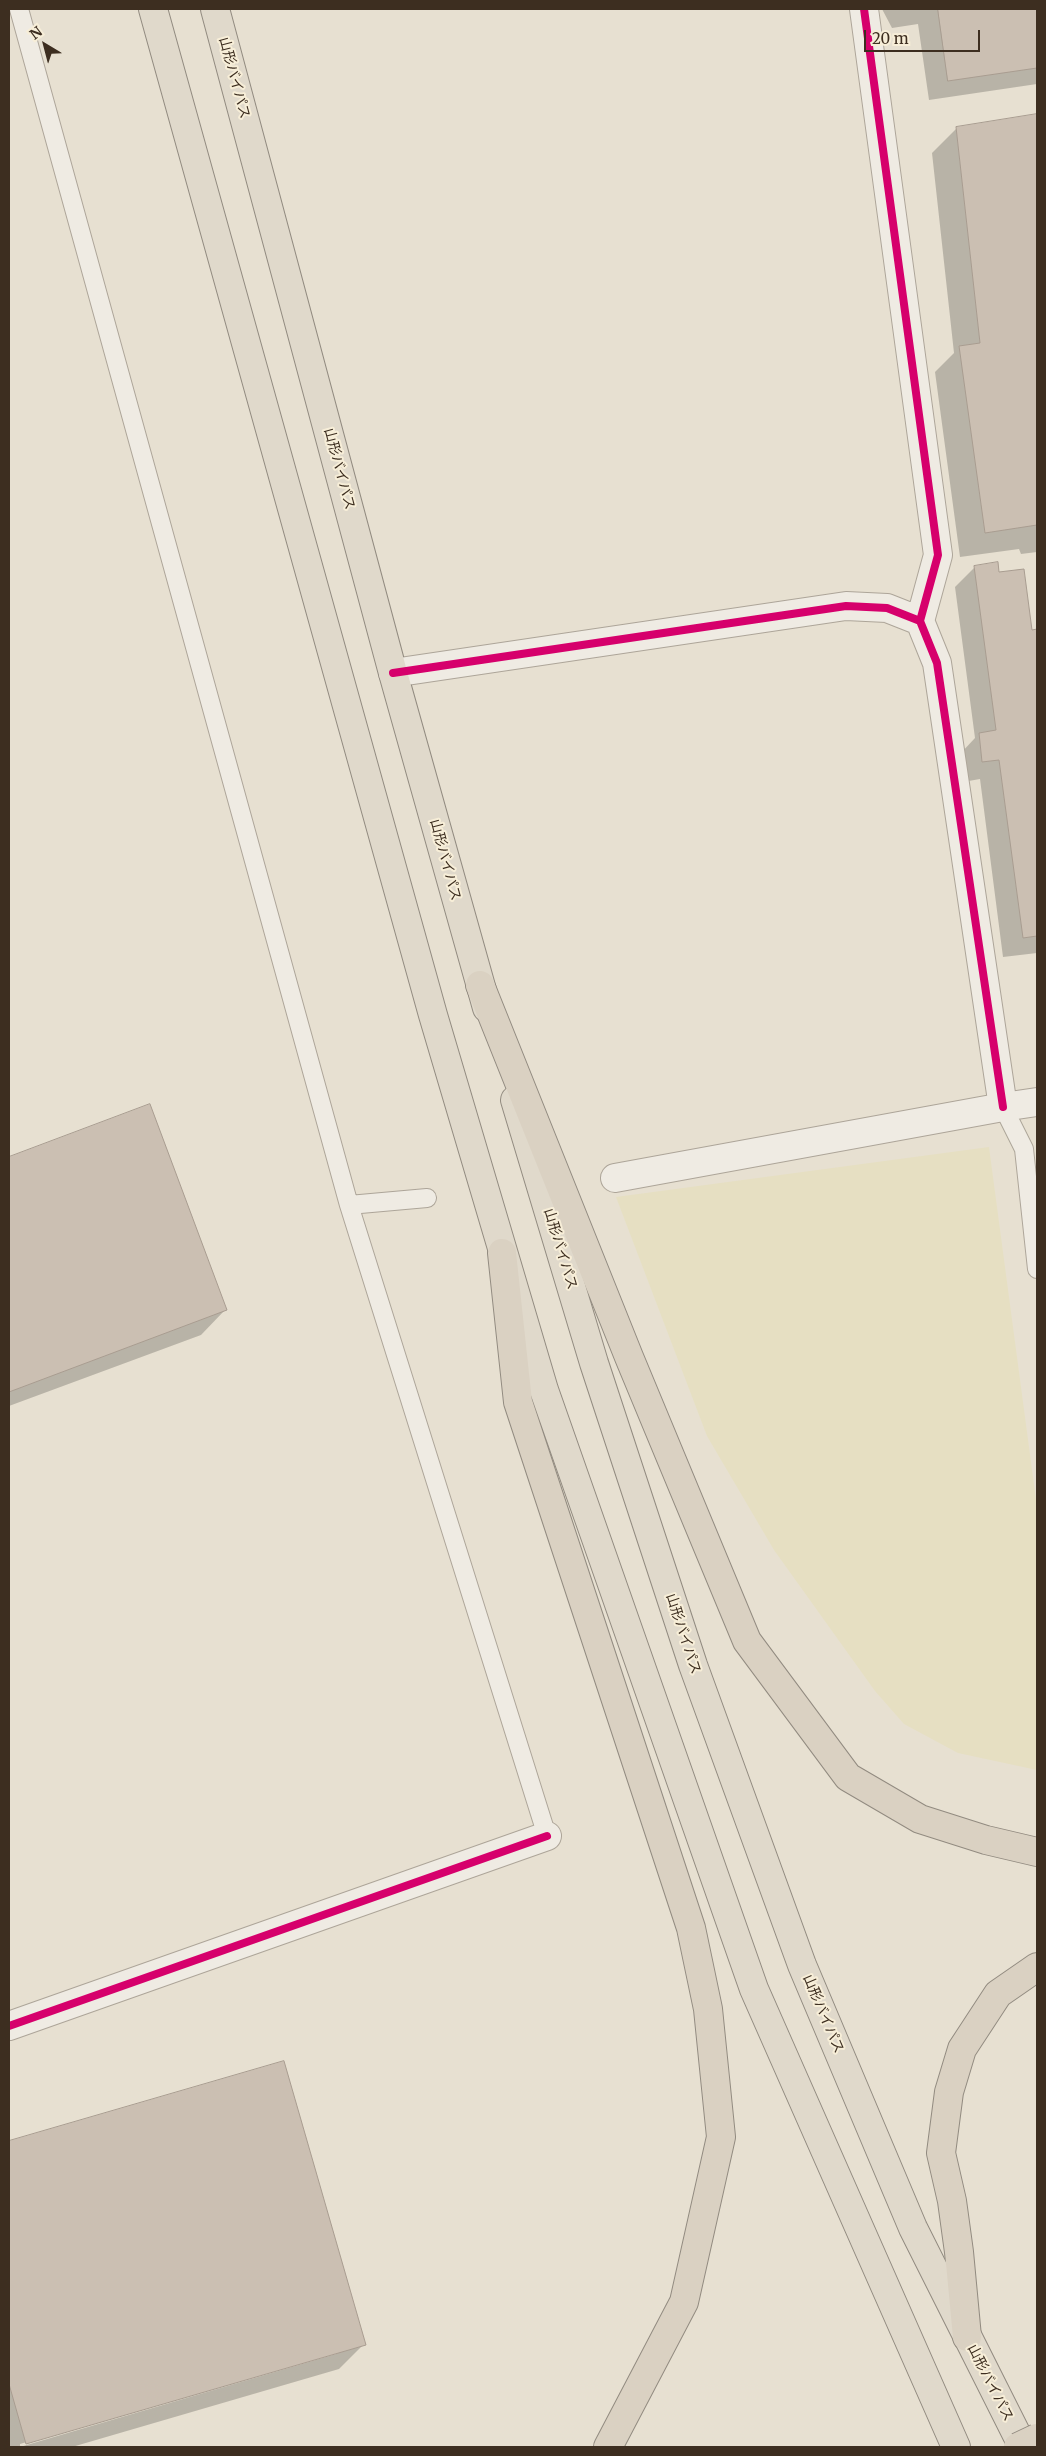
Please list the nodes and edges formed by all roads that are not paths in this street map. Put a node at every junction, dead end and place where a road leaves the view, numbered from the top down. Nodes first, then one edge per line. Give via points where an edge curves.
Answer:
1 (20, 9) edge
2 (153, 9) edge
3 (215, 9) edge
4 (864, 9) edge
5 (920, 621) junction
6 (394, 673) junction
7 (480, 985) junction
8 (1037, 1102) edge
9 (1003, 1107) junction
10 (615, 1178) dead end
11 (427, 1198) dead end
12 (349, 1205) junction
13 (502, 1253) junction
14 (1037, 1268) edge
15 (547, 1836) joint
16 (1037, 1852) edge
17 (1037, 1967) edge
18 (9, 2026) edge
19 (967, 2337) junction
20 (1037, 2438) edge
21 (608, 2447) edge
22 (956, 2447) edge
23 (1018, 2447) edge
24 (1023, 2447) edge

1 - 12 lane
2 - 13 highway
3 - 6 highway, 山形バイパス
4 - 5 street via 938,555
5 - 6 street via 888,608 846,606
5 - 9 street via 937,663
6 - 7 highway, 山形バイパス
7 - 16 highway via 625,1348 747,1641 848,1777 920,1819
7 - 19 highway, 山形バイパス via 594,1363 693,1665 802,1965 913,2228
8 - 9 street
9 - 10 street
9 - 14 lane via 1024,1149
11 - 12 lane
12 - 15 lane
13 - 21 highway via 518,1402 691,1928 708,2009 721,2136 684,2302
13 - 22 highway via 547,1399 754,1989
15 - 18 street
17 - 19 highway via 998,1994 962,2049 949,2092 941,2153 960,2252
19 - 24 highway, 山形バイパス
20 - 23 highway, bridge

